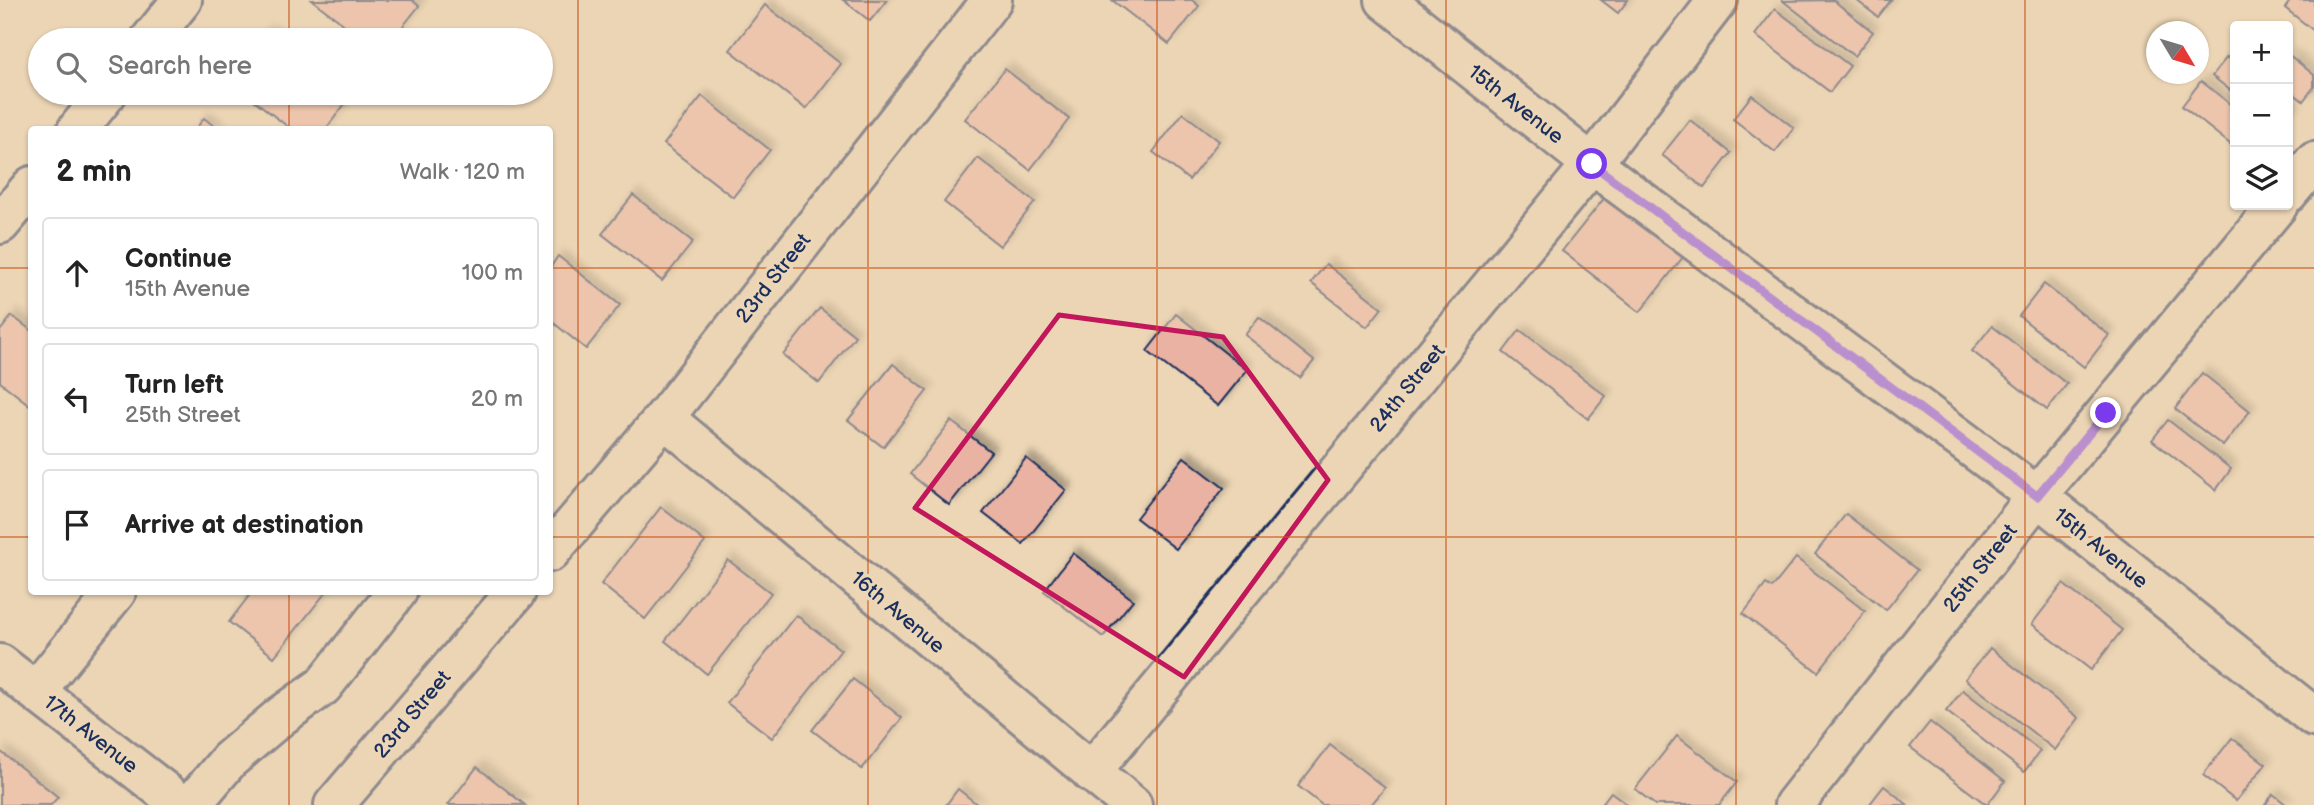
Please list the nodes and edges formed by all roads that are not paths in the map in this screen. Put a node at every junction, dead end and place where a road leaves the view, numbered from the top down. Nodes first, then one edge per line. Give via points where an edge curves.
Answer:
1 (183, 0) edge
2 (992, 0) edge
3 (1385, 0) edge
4 (1718, 0) edge
5 (160, 28) edge
6 (97, 105) edge
7 (80, 126) edge
8 (2314, 162) edge
9 (1592, 164) junction
10 (2293, 187) edge
11 (28, 191) edge
12 (2274, 210) edge
13 (0, 224) edge
14 (664, 418) junction
15 (2037, 496) junction
16 (553, 548) edge
17 (114, 595) edge
18 (395, 595) edge
19 (513, 595) edge
20 (0, 664) edge
21 (36, 691) junction
22 (2314, 717) edge
23 (1091, 772) junction
24 (182, 805) edge
25 (191, 805) edge
26 (334, 805) edge
27 (1132, 805) edge
28 (1794, 805) edge

1 - 5 street
2 - 14 street, 23rd Street
3 - 9 street, 15th Avenue
4 - 9 street, 24th Street
6 - 7 street
8 - 10 street
9 - 15 street, 15th Avenue
9 - 23 street, 24th Street
11 - 13 street
12 - 15 street, 25th Street
14 - 16 street, 23rd Street
14 - 23 street, 16th Avenue
15 - 22 street, 15th Avenue
15 - 28 street, 25th Street
17 - 21 street
18 - 25 street via 323,686 229,760
19 - 26 street, 23rd Street
20 - 21 street, 17th Avenue
21 - 24 street, 17th Avenue
23 - 27 street, 16th Avenue

